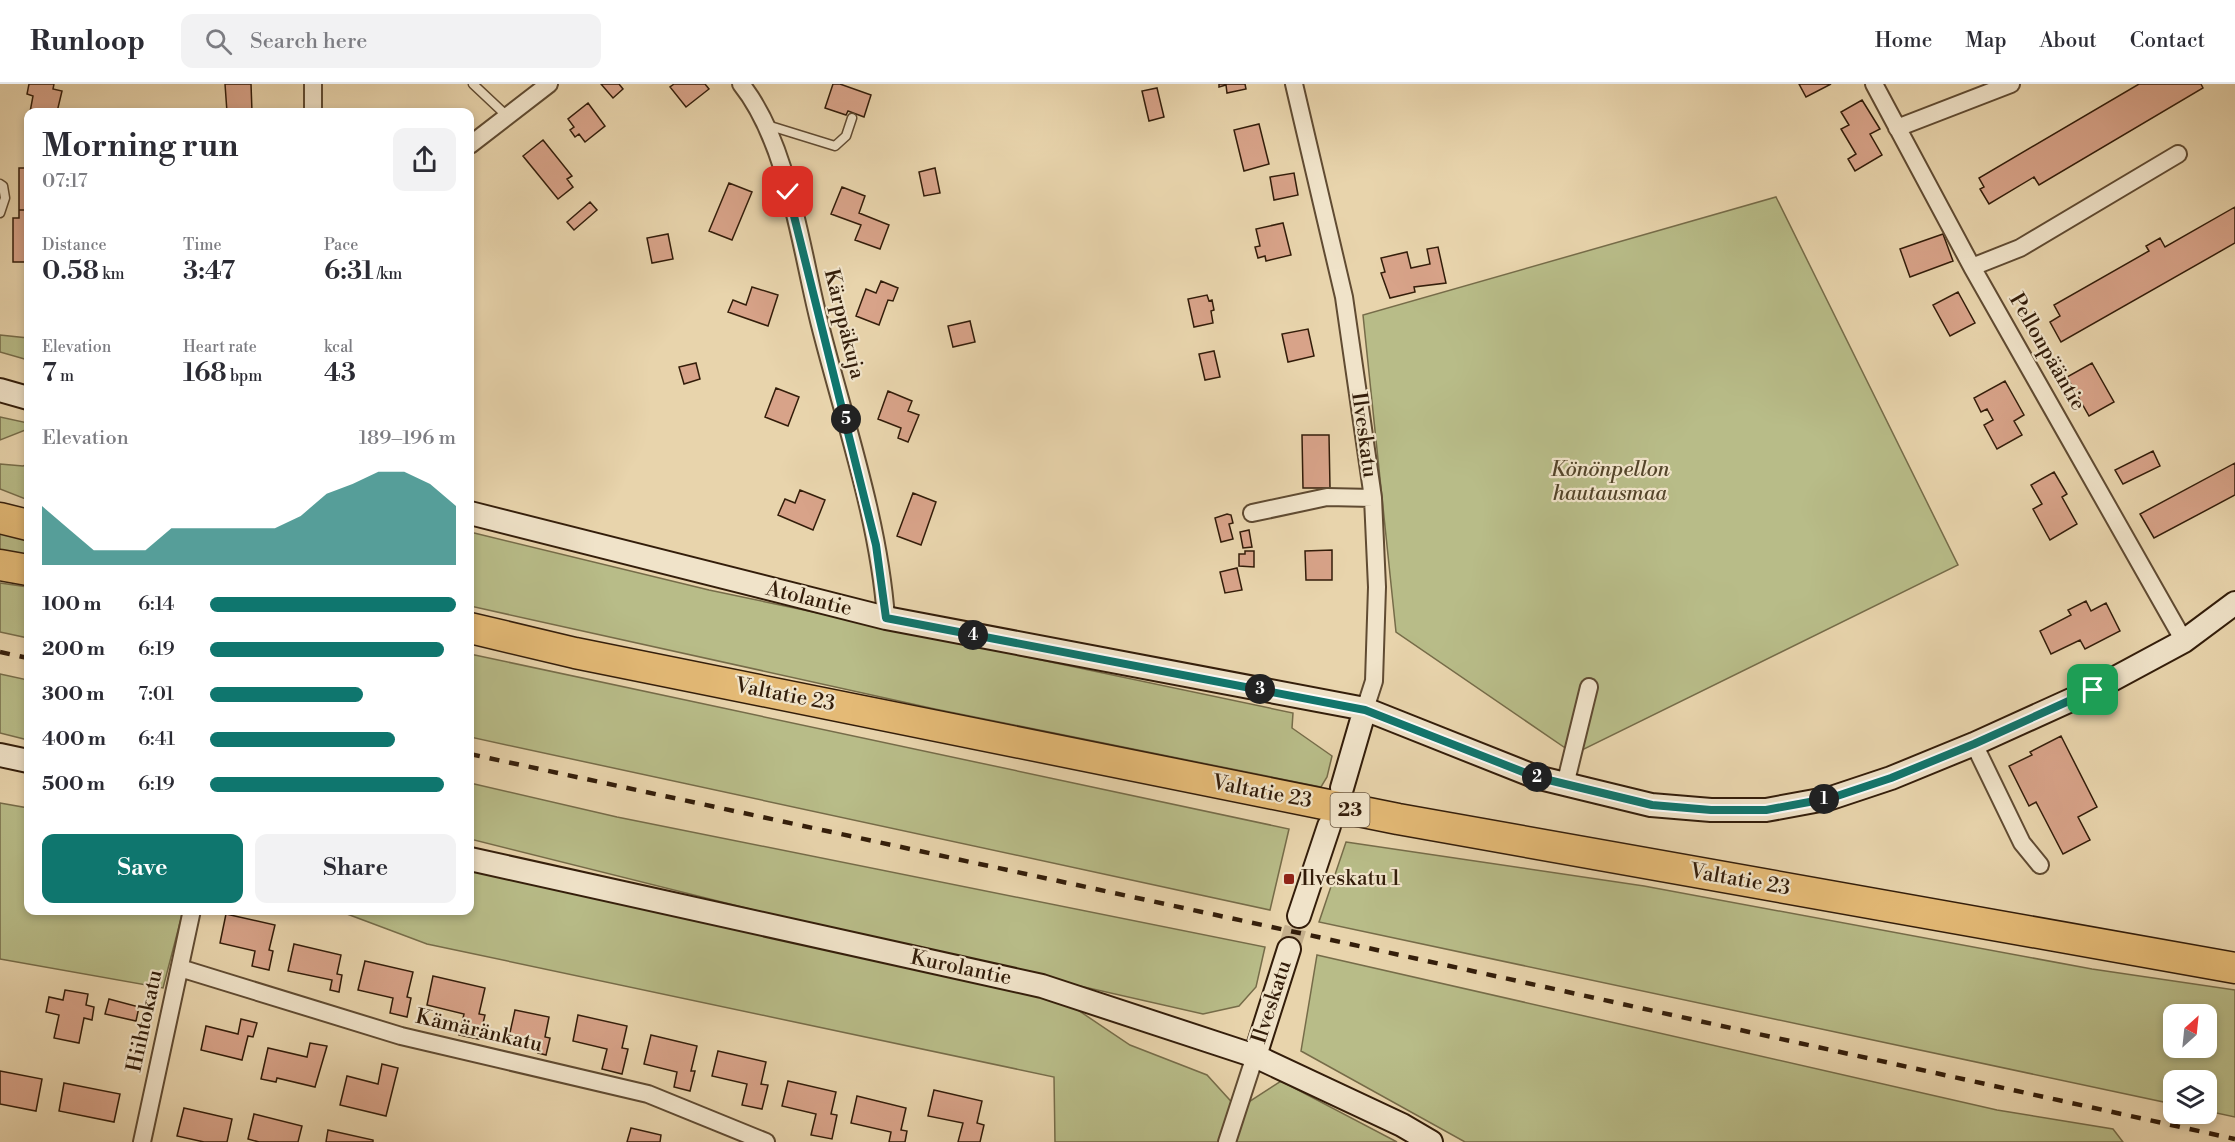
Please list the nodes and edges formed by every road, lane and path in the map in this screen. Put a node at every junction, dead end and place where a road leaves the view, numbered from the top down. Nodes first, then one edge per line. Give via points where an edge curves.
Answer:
1 (313, 84) edge
2 (473, 84) edge
3 (549, 84) edge
4 (741, 84) edge
5 (1294, 84) edge
6 (1874, 84) edge
7 (2011, 84) edge
8 (313, 108) edge
9 (507, 116) junction
10 (852, 118) dead end
11 (767, 125) junction
12 (1897, 128) junction
13 (474, 142) edge
14 (2178, 154) dead end
15 (0, 184) edge
16 (0, 213) edge
17 (1972, 267) junction
18 (0, 390) edge
19 (24, 397) edge
20 (1373, 498) junction
21 (1252, 513) dead end
22 (474, 514) edge
23 (0, 518) edge
24 (24, 524) edge
25 (0, 565) edge
26 (24, 569) edge
27 (2235, 603) edge
28 (886, 618) junction
29 (474, 629) edge
30 (474, 637) edge
31 (2184, 641) junction
32 (575, 653) junction
33 (1589, 687) dead end
34 (1365, 710) junction
35 (1974, 744) junction
36 (0, 755) edge
37 (24, 761) edge
38 (1565, 785) junction
39 (1342, 788) dead end
40 (1329, 826) dead end
41 (474, 860) edge
42 (2040, 865) dead end
43 (191, 915) edge
44 (1299, 916) tunnel mouth
45 (1289, 949) tunnel mouth
46 (180, 968) junction
47 (2235, 968) edge
48 (1255, 1056) junction
49 (142, 1142) edge
50 (766, 1142) edge
51 (1227, 1142) edge
52 (1431, 1142) edge

1 - 8 street
2 - 9 lane
3 - 9 street
4 - 11 street, Kärppäkuja
5 - 20 street, Ilveskatu via 1344,297
6 - 12 street, Pellonpääntie
7 - 12 street
9 - 13 street
10 - 11 lane via 846,135 835,146
11 - 28 street, Kärppäkuja via 794,211 819,324 847,424 876,545
12 - 17 street, Pellonpääntie
14 - 17 street via 2020,248
15 - 16 lane via 5,198
17 - 31 street, Pellonpääntie
18 - 19 street
20 - 21 street via 1328,497
20 - 34 street, Ilveskatu via 1377,587 1374,681
22 - 28 street, Atolantie
23 - 24 highway
25 - 26 highway
27 - 31 street, Atolantie
28 - 34 street, Atolantie
29 - 32 highway, Valtatie 23 / 23
30 - 32 highway
31 - 35 street, Atolantie via 2093,690
32 - 47 highway, Valtatie 23 / 23 via 1398,819
33 - 38 street
34 - 38 street, Atolantie
34 - 39 street, Ilveskatu
35 - 38 street, Atolantie via 1831,798 1766,810 1652,805
35 - 42 street via 2022,843
36 - 37 street
40 - 44 street
41 - 48 street, Kurolantie via 1042,986
43 - 46 street, Hiihtokatu
45 - 48 street, Ilveskatu
46 - 49 street, Hiihtokatu
46 - 50 street, Kämäränkatu via 401,1036 648,1094
48 - 51 street
48 - 52 street, Kurolantie

